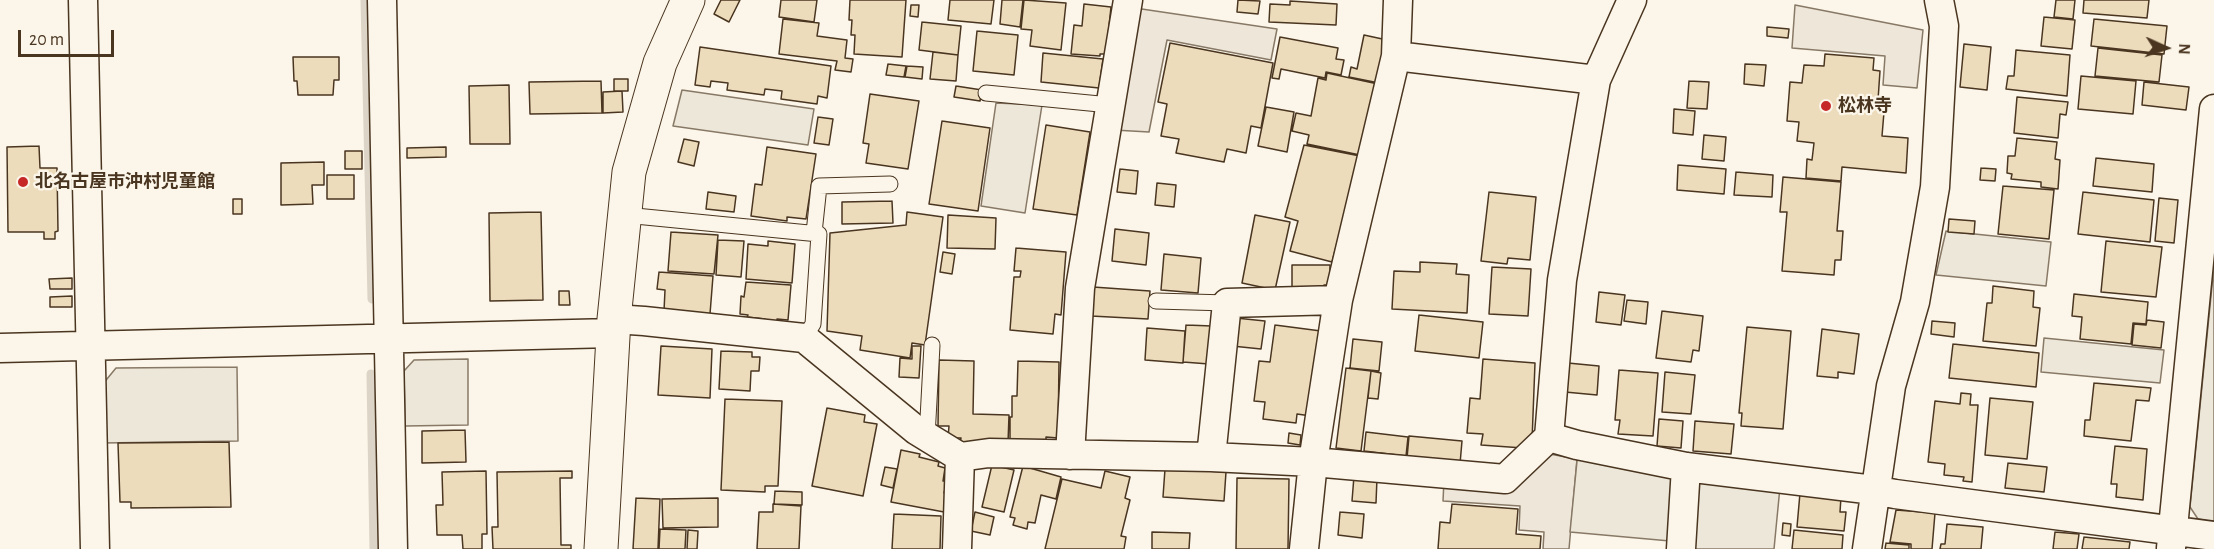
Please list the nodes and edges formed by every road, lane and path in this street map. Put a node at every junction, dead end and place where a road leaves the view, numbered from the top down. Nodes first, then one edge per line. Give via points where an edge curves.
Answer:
1 (83, 0) edge
2 (382, 0) edge
3 (688, 0) edge
4 (1128, 0) edge
5 (1398, 0) edge
6 (1632, 0) edge
7 (1939, 0) edge
8 (1396, 56) junction
9 (1596, 80) junction
10 (986, 93) dead end
11 (1110, 105) junction
12 (2214, 109) edge
13 (890, 184) dead end
14 (625, 215) junction
15 (814, 233) junction
16 (1338, 300) junction
17 (1156, 301) dead end
18 (1227, 303) junction
19 (614, 326) junction
20 (389, 338) junction
21 (804, 338) junction
22 (932, 345) dead end
23 (89, 346) junction
24 (0, 348) edge
25 (927, 437) junction
26 (1549, 437) junction
27 (1070, 455) junction
28 (960, 457) junction
29 (1211, 457) junction
30 (1313, 462) junction
31 (1686, 467) junction
32 (1874, 490) junction
33 (2214, 536) edge
34 (2172, 540) edge
35 (95, 549) edge
36 (393, 549) edge
37 (601, 549) edge
38 (957, 549) edge
39 (1304, 549) edge
40 (1682, 549) edge
41 (1867, 549) edge

1 - 23 street
2 - 20 street
3 - 14 street via 660,63 629,172
4 - 11 street
5 - 8 street
6 - 9 street
7 - 32 street via 1944,26 1935,187 1915,302 1891,386
8 - 9 street
8 - 16 street
9 - 26 street via 1562,280
10 - 11 lane
11 - 27 street via 1080,288
12 - 34 street
13 - 15 lane via 819,186
14 - 15 lane
14 - 19 street
15 - 21 lane via 819,234 813,324
16 - 18 street
16 - 30 street
17 - 18 lane
18 - 29 street
19 - 20 street
19 - 21 street via 644,321
19 - 37 street
20 - 23 street
20 - 36 street
21 - 25 street
22 - 25 lane
23 - 24 street
23 - 35 street
25 - 28 street
26 - 30 street via 1505,479
26 - 31 street
27 - 28 street via 989,453
27 - 29 street
28 - 38 street
29 - 30 street
30 - 39 street
31 - 32 street
31 - 40 street
32 - 34 street
32 - 41 street
33 - 34 street

